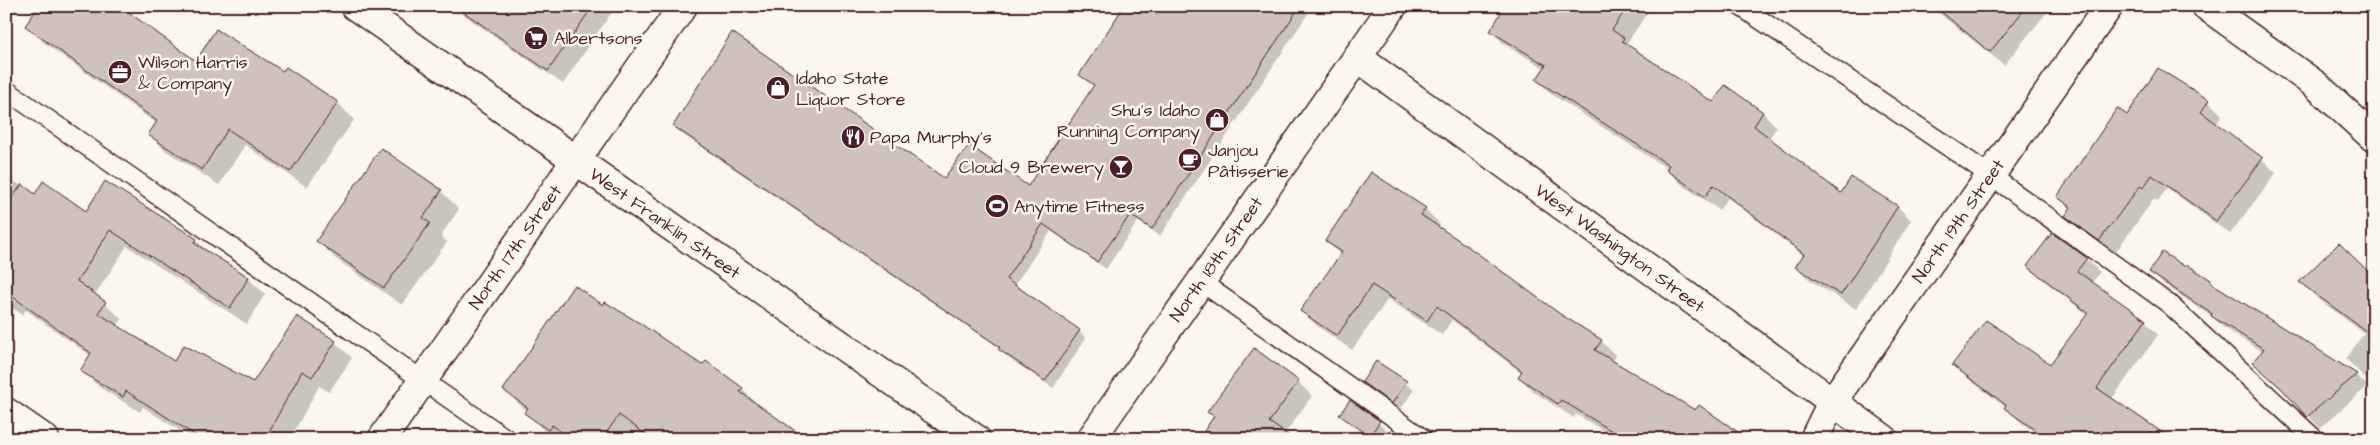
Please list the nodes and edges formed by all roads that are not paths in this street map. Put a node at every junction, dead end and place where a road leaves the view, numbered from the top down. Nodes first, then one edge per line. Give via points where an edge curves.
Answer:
1 (355, 6) edge
2 (683, 6) edge
3 (1392, 6) edge
4 (1740, 6) edge
5 (2109, 6) edge
6 (2206, 6) edge
7 (1357, 57) junction
8 (6, 90) edge
9 (2374, 138) edge
10 (575, 160) junction
11 (1990, 175) junction
12 (1201, 282) junction
13 (423, 380) junction
14 (1832, 402) junction
15 (6, 412) edge
16 (6, 429) edge
17 (11, 439) edge
18 (45, 439) edge
19 (382, 439) edge
20 (507, 439) edge
21 (976, 439) edge
22 (1091, 439) edge
23 (1424, 439) edge
24 (1814, 439) edge
25 (1884, 439) edge
26 (2315, 439) edge

1 - 10 street, West Franklin Street
2 - 10 street, North 17th Street
3 - 7 street, North 18th Street
4 - 11 lane
5 - 11 street, North 19th Street
6 - 9 street via 2316,85
7 - 12 street, North 18th Street
7 - 14 street, West Washington Street
8 - 13 lane
10 - 13 street, North 17th Street
10 - 21 street, West Franklin Street
11 - 14 street, North 19th Street
11 - 26 lane via 2169,304
12 - 22 street, North 18th Street
12 - 23 lane
13 - 19 street, North 17th Street
13 - 20 lane
14 - 24 street, North 19th Street
14 - 25 street, West Washington Street
15 - 18 street
16 - 17 street

